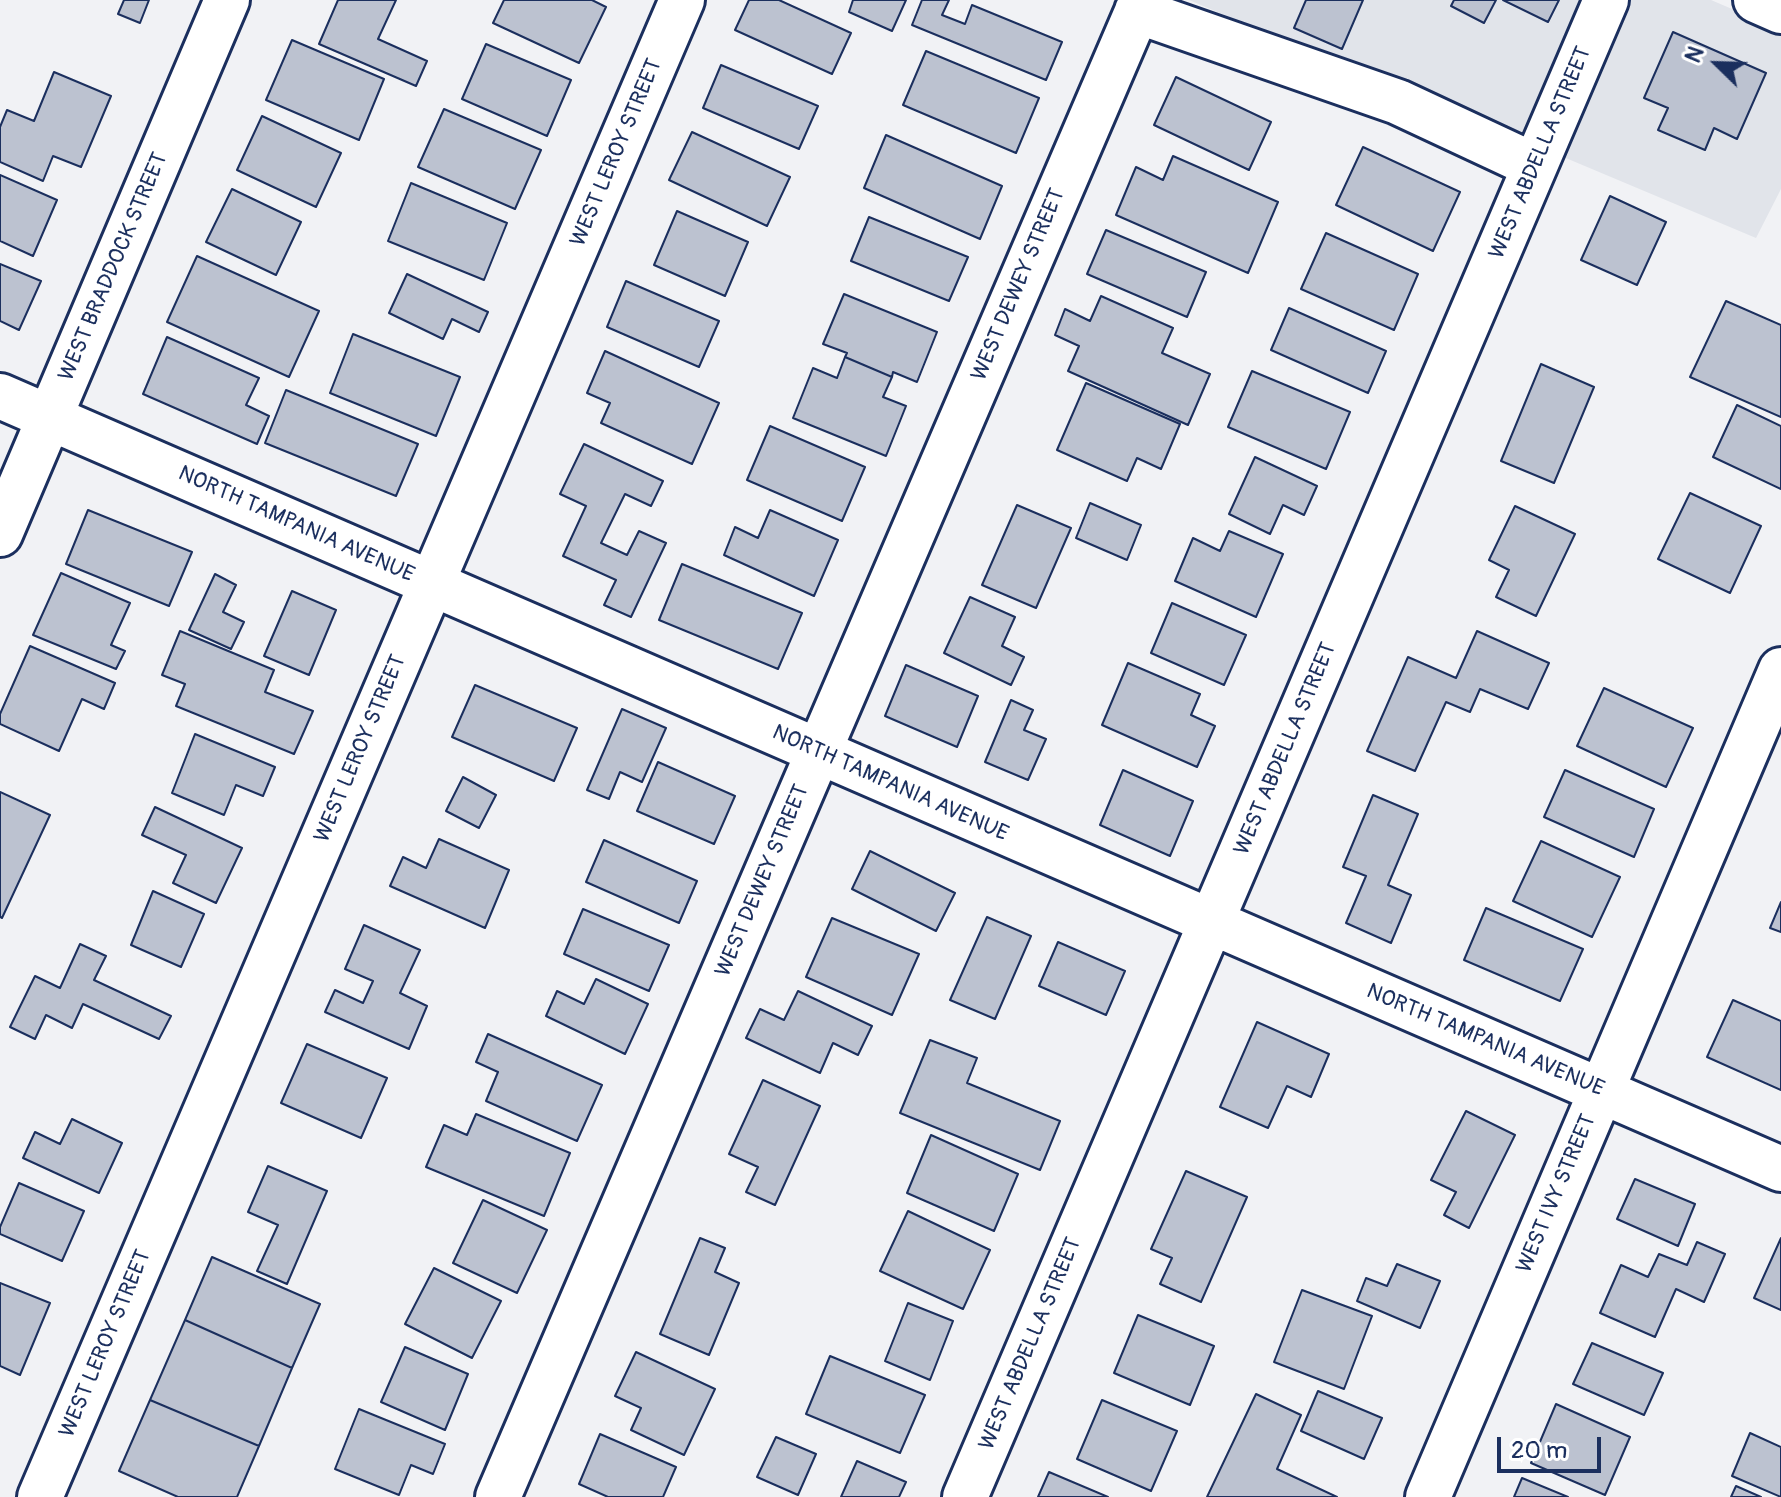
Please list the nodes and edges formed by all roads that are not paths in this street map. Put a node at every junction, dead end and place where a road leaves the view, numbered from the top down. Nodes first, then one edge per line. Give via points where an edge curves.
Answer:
1 (227, 0) edge
2 (682, 0) edge
3 (1606, 0) edge
4 (1756, 0) edge
5 (1140, 6) edge
6 (1781, 11) edge
7 (1535, 166) junction
8 (0, 396) edge
9 (50, 418) junction
10 (0, 534) edge
11 (432, 584) junction
12 (1781, 670) edge
13 (817, 752) junction
14 (1211, 924) junction
15 (1601, 1090) junction
16 (1781, 1169) edge
17 (40, 1497) edge
18 (498, 1497) edge
19 (965, 1497) edge
20 (1428, 1497) edge

1 - 9 street, WEST BRADDOCK STREET
2 - 11 street, WEST LEROY STREET
3 - 7 street, WEST ABDELLA STREET
4 - 6 street
5 - 7 street via 1398,102
5 - 13 street, WEST DEWEY STREET
7 - 14 street, WEST ABDELLA STREET
8 - 9 street, NORTH TAMPANIA AVENUE
9 - 10 street, WEST BRADDOCK STREET
9 - 11 street, NORTH TAMPANIA AVENUE
11 - 13 street, NORTH TAMPANIA AVENUE
11 - 17 street, WEST LEROY STREET
12 - 15 street, WEST IVY STREET
13 - 14 street, NORTH TAMPANIA AVENUE
13 - 18 street, WEST DEWEY STREET
14 - 15 street, NORTH TAMPANIA AVENUE
14 - 19 street, WEST ABDELLA STREET
15 - 16 street, NORTH TAMPANIA AVENUE
15 - 20 street, WEST IVY STREET

